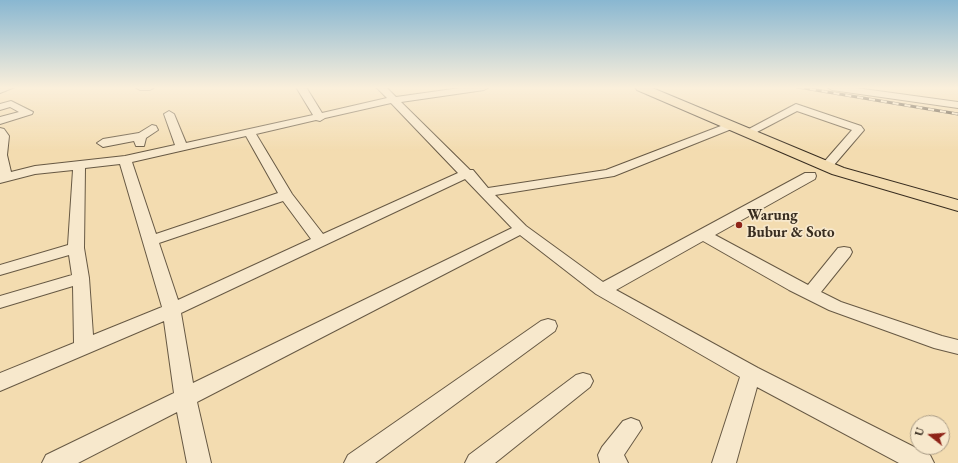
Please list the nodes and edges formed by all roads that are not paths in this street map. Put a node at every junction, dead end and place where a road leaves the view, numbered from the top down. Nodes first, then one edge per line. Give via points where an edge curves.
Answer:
1 (21, 109) edge
2 (314, 109) edge
3 (358, 109) edge
4 (402, 109) edge
5 (690, 109) edge
6 (702, 109) edge
7 (793, 109) edge
8 (801, 109) edge
9 (169, 114) dead end
10 (320, 118) junction
11 (0, 121) edge
12 (730, 126) junction
13 (152, 128) dead end
14 (753, 130) junction
15 (250, 134) junction
16 (141, 136) junction
17 (1, 138) edge
18 (103, 143) dead end
19 (182, 148) junction
20 (133, 159) junction
21 (830, 162) junction
22 (79, 166) junction
23 (468, 173) junction
24 (810, 176) dead end
25 (3, 178) edge
26 (487, 192) junction
27 (286, 195) junction
28 (958, 200) edge
29 (958, 206) edge
30 (521, 229) junction
31 (702, 234) junction
32 (320, 240) junction
33 (150, 242) junction
34 (76, 248) junction
35 (844, 252) dead end
36 (0, 270) edge
37 (81, 278) junction
38 (602, 290) junction
39 (810, 294) junction
40 (0, 302) edge
41 (172, 310) junction
42 (548, 326) dead end
43 (958, 347) edge
44 (84, 348) junction
45 (751, 374) junction
46 (583, 381) dead end
47 (0, 382) edge
48 (185, 397) junction
49 (631, 428) dead end
50 (54, 463) edge
51 (199, 463) edge
52 (356, 463) edge
53 (477, 463) edge
54 (616, 463) edge
55 (724, 463) edge
56 (922, 463) edge

1 - 11 street via 28,112
2 - 10 street
3 - 10 street
4 - 23 street
5 - 12 main road
6 - 14 main road
7 - 14 street
8 - 21 street via 858,128
9 - 19 street
10 - 15 street
12 - 26 street via 609,173
12 - 29 main road via 838,171
13 - 16 street
14 - 21 main road
15 - 19 street
15 - 27 street
16 - 18 street
16 - 20 street
17 - 25 street
19 - 20 street
20 - 22 street
20 - 33 street
21 - 28 main road via 863,174
22 - 25 street via 35,170
22 - 34 street
23 - 26 street
23 - 32 street
24 - 31 street
26 - 30 street
27 - 32 street
27 - 33 street
30 - 38 street
30 - 48 street
31 - 38 street
31 - 39 street
32 - 41 street
33 - 41 street
34 - 36 street
34 - 37 street
35 - 39 street
37 - 40 street
37 - 44 street
38 - 45 street
39 - 43 street via 835,306
41 - 44 street
41 - 48 street
42 - 52 street
44 - 47 street
45 - 55 street
45 - 56 street
46 - 53 street
48 - 50 street
48 - 51 street
49 - 54 street via 610,455 610,460

